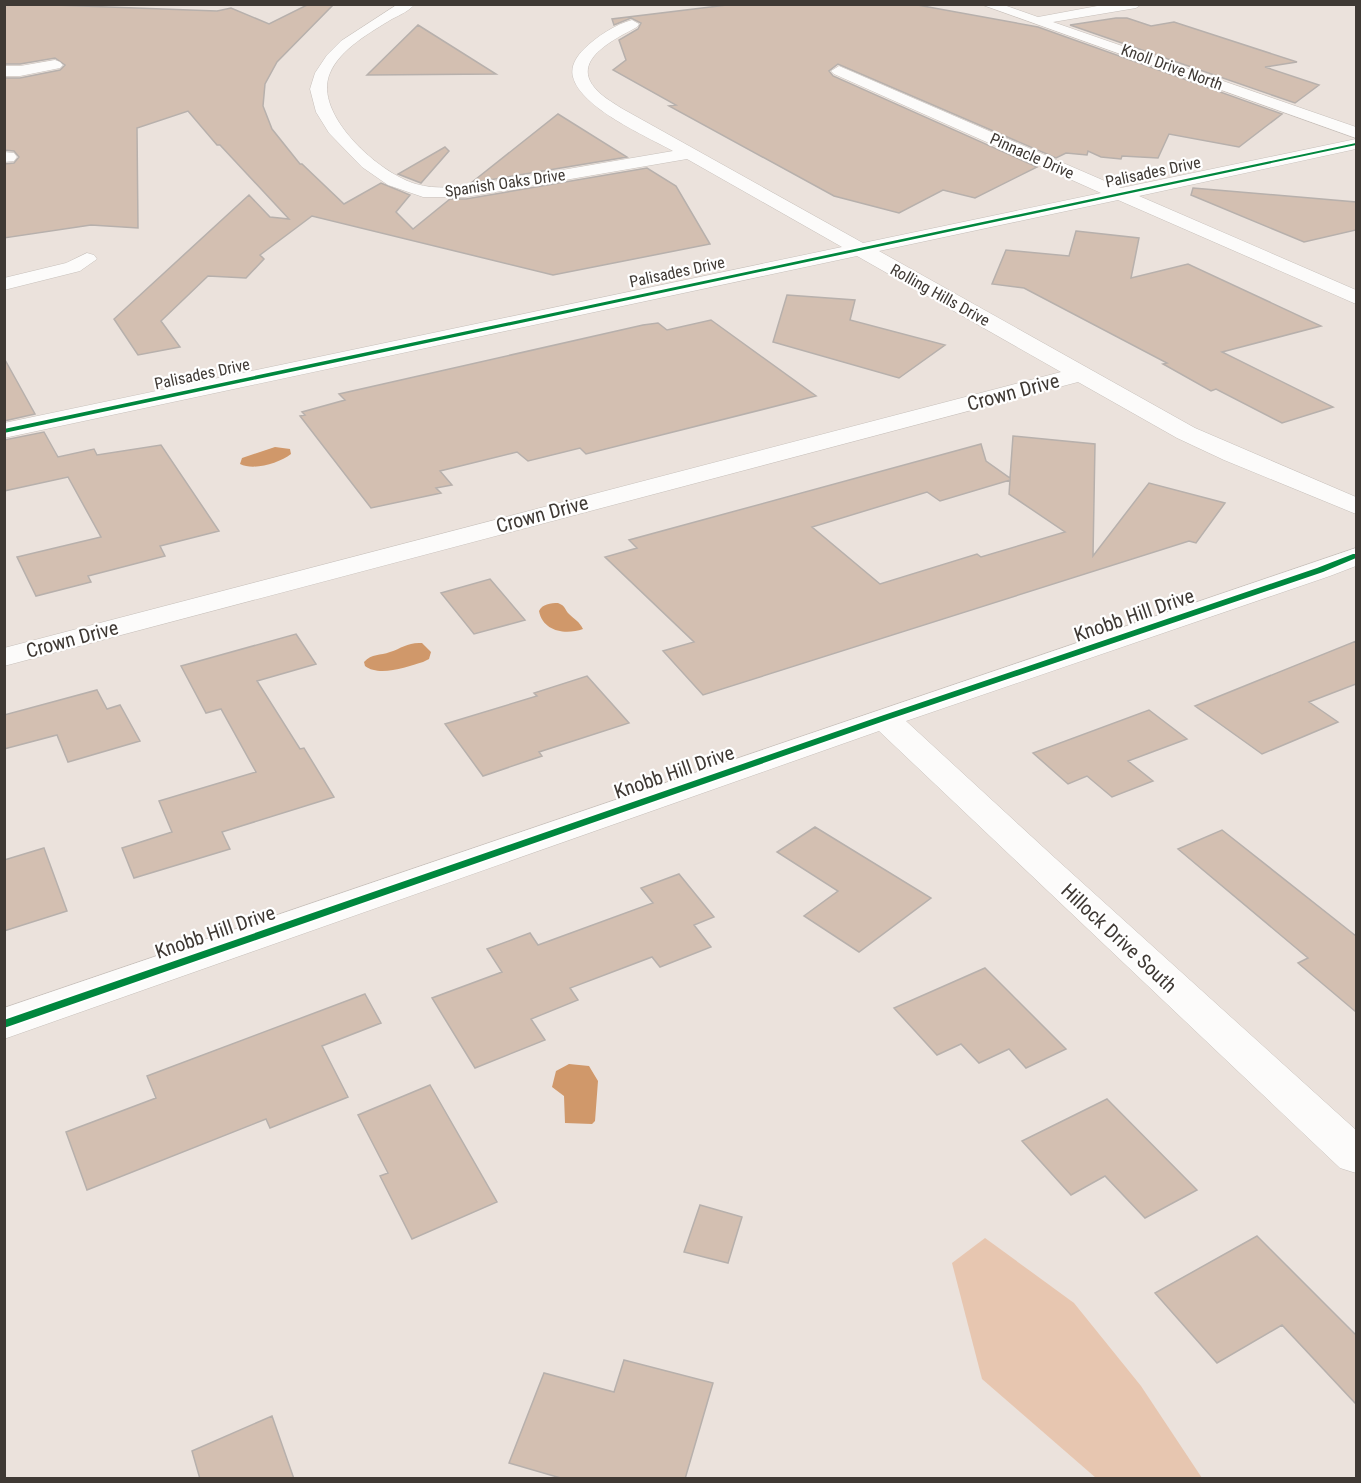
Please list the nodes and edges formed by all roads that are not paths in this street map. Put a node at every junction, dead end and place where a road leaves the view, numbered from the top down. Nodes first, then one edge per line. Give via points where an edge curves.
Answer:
1 (409, 4) edge
2 (986, 4) edge
3 (1136, 4) edge
4 (1036, 20) junction
5 (632, 24) dead end
6 (55, 65) dead end
7 (4, 71) edge
8 (839, 71) dead end
9 (1356, 133) edge
10 (1356, 144) edge
11 (689, 153) junction
12 (1118, 194) junction
13 (859, 249) junction
14 (87, 259) dead end
15 (4, 284) edge
16 (1356, 298) edge
17 (1081, 374) junction
18 (4, 431) edge
19 (1356, 506) edge
20 (1356, 556) edge
21 (4, 657) edge
22 (884, 718) junction
23 (4, 1024) edge
24 (1356, 1156) edge

1 - 11 street, Spanish Oaks Drive via 339,50 321,76 318,94 331,126 362,157 410,189 449,193 484,189
2 - 4 street, Knoll Drive North
3 - 4 street
4 - 9 street, Knoll Drive North
5 - 11 street, Rolling Hills Drive via 590,51 581,62 579,77 591,94 615,111
6 - 7 street
8 - 12 street, Pinnacle Drive
10 - 12 street, Palisades Drive
11 - 13 street, Rolling Hills Drive
12 - 13 street, Palisades Drive
12 - 16 street, Pinnacle Drive
13 - 17 street, Rolling Hills Drive
13 - 18 street, Palisades Drive
14 - 15 street via 73,267
17 - 19 street, Rolling Hills Drive via 1196,437
17 - 21 street, Crown Drive
20 - 22 street, Knobb Hill Drive
22 - 23 street, Knobb Hill Drive
22 - 24 street, Hillock Drive South

